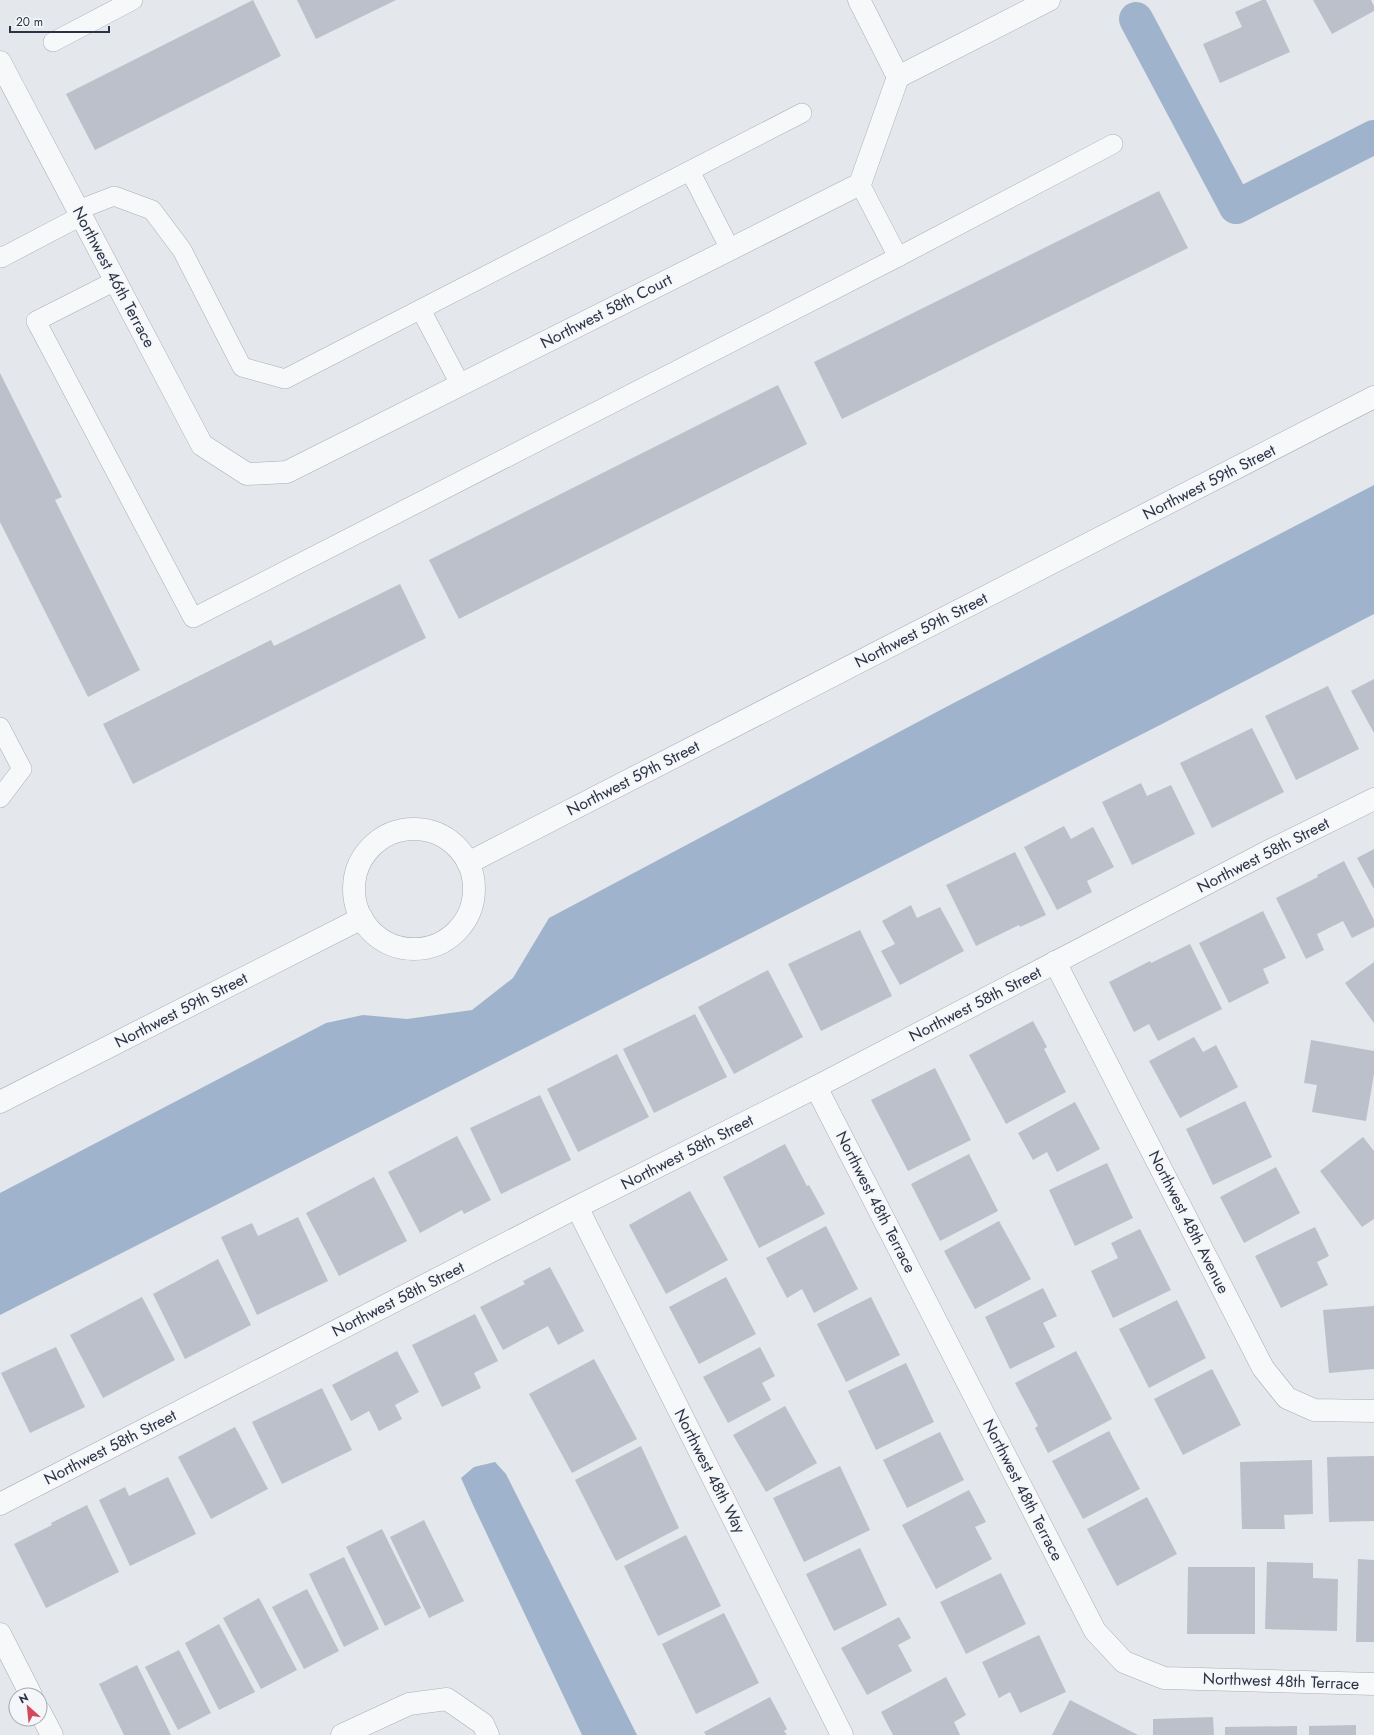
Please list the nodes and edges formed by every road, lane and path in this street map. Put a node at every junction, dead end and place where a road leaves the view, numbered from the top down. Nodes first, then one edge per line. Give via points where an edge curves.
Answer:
1 (133, 0) edge
2 (859, 0) edge
3 (1049, 0) edge
4 (53, 42) dead end
5 (0, 62) edge
6 (898, 77) junction
7 (802, 113) dead end
8 (1113, 144) dead end
9 (690, 171) junction
10 (860, 184) junction
11 (80, 213) junction
12 (730, 249) junction
13 (0, 256) edge
14 (898, 257) junction
15 (115, 281) junction
16 (421, 310) junction
17 (460, 384) junction
18 (1374, 397) edge
19 (247, 474) joint
20 (0, 727) edge
21 (0, 798) edge
22 (1374, 799) edge
23 (468, 863) junction
24 (362, 918) junction
25 (1055, 962) junction
26 (816, 1087) junction
27 (0, 1102) edge
28 (577, 1207) junction
29 (1374, 1411) edge
30 (0, 1504) edge
31 (0, 1634) edge
32 (1374, 1684) edge
33 (28, 1687) edge
34 (342, 1735) edge
35 (488, 1735) edge
36 (842, 1735) edge

1 - 4 lane
2 - 6 street
3 - 6 street
5 - 11 street, Northwest 46th Terrace
6 - 10 street
7 - 9 lane
8 - 14 lane
9 - 12 lane
9 - 16 lane
10 - 12 street, Northwest 58th Court
10 - 14 lane
11 - 13 lane via 1,258
11 - 15 street, Northwest 46th Terrace
11 - 16 lane via 114,196 152,210 182,250 242,366 285,380
12 - 17 street, Northwest 58th Court
14 - 15 lane via 193,618 36,321
15 - 19 street, Northwest 46th Terrace via 202,445
16 - 17 lane
17 - 19 street, Northwest 58th Court via 287,472
18 - 23 street, Northwest 59th Street
20 - 21 lane via 22,769
22 - 25 street, Northwest 58th Street
23 - 24 street via 474,881 474,899 468,917 457,932 442,942 424,948 406,948 388,943 373,933
23 - 24 street via 459,849 445,838 429,831 400,832 379,841 367,853 358,868 355,902
24 - 27 street, Northwest 59th Street
25 - 26 street, Northwest 58th Street
25 - 29 street, Northwest 48th Avenue via 1263,1368 1287,1398 1314,1410
26 - 28 street, Northwest 58th Street
26 - 32 street, Northwest 48th Terrace via 1095,1631 1124,1662 1164,1678
28 - 30 street, Northwest 58th Street
28 - 36 street, Northwest 48th Way
31 - 33 street
34 - 35 street via 409,1704 447,1699 482,1724

